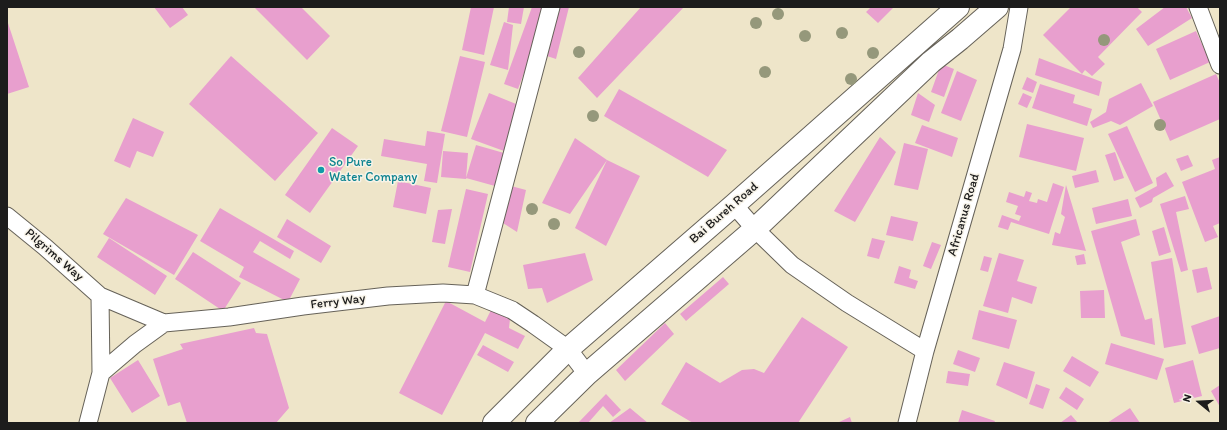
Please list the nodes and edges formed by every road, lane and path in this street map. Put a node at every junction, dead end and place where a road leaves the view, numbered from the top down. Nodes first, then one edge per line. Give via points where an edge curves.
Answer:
1 (551, 7) edge
2 (958, 7) edge
3 (997, 7) edge
4 (1019, 7) edge
5 (1198, 7) edge
6 (1220, 65) edge
7 (734, 205) junction
8 (7, 216) edge
9 (755, 229) junction
10 (475, 295) junction
11 (100, 296) junction
12 (164, 323) junction
13 (568, 349) junction
14 (925, 351) junction
15 (101, 373) junction
16 (587, 374) junction
17 (88, 423) edge
18 (494, 423) edge
19 (537, 423) edge
20 (907, 423) edge

1 - 10 street
2 - 7 highway, Bai Bureh Road
3 - 9 highway via 931,62
4 - 14 street, Africanus Road via 1012,49
5 - 6 street
7 - 9 street
7 - 13 highway, Bai Bureh Road
8 - 11 street, Pilgrims Way via 56,255
9 - 14 street via 792,265 847,303
9 - 16 highway
10 - 12 street, Ferry Way via 443,293 388,296
10 - 13 street, Ferry Way via 512,310
11 - 12 street, Ferry Way
11 - 15 street
12 - 15 street
13 - 16 street, Ferry Way
13 - 18 highway, Bai Bureh Road
14 - 20 street, Africanus Road
15 - 17 street
16 - 19 highway

